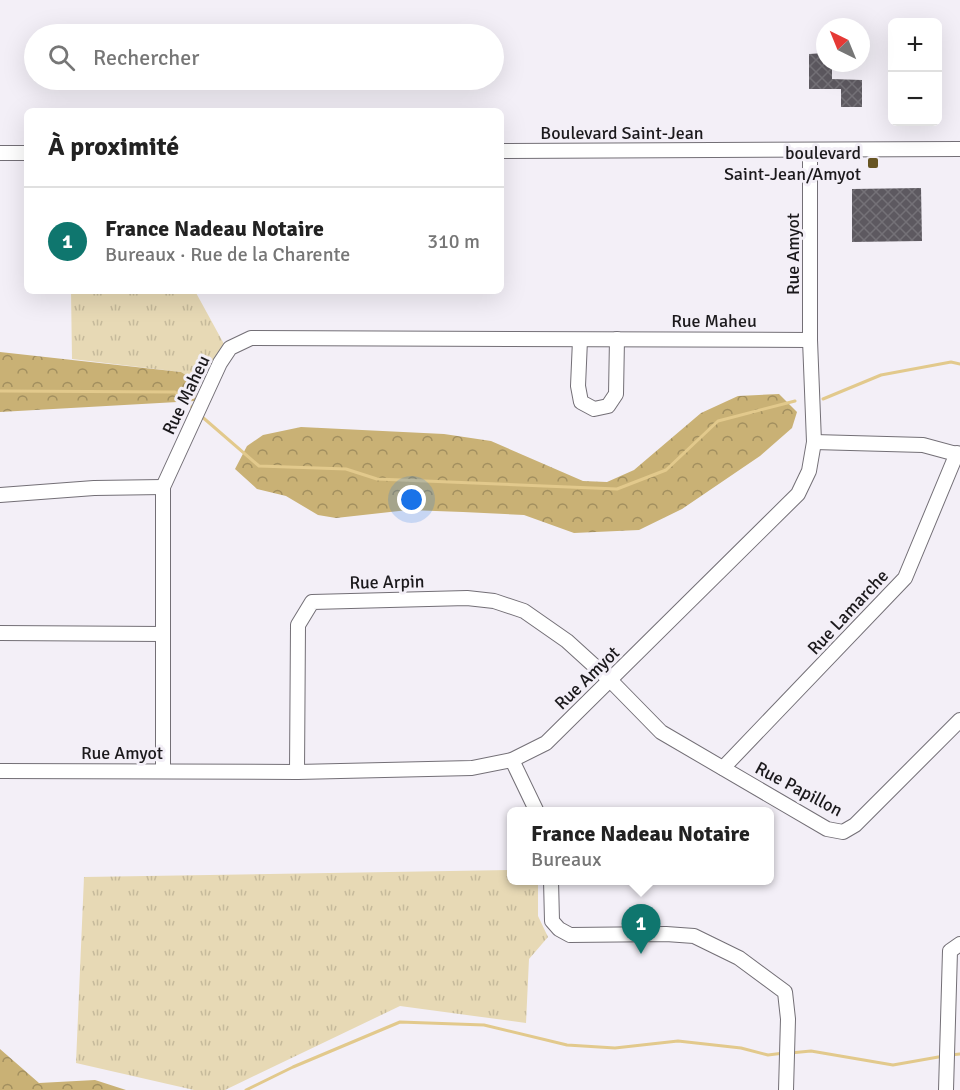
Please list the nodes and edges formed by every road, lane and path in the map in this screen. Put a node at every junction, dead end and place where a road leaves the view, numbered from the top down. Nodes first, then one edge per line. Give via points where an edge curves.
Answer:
1 (960, 149) edge
2 (810, 150) junction
3 (504, 151) edge
4 (0, 153) edge
5 (24, 153) edge
6 (617, 339) junction
7 (580, 340) junction
8 (810, 340) junction
9 (814, 442) junction
10 (958, 454) edge
11 (163, 487) junction
12 (0, 495) edge
13 (0, 633) edge
14 (163, 634) junction
15 (610, 681) junction
16 (960, 720) edge
17 (512, 760) junction
18 (723, 768) junction
19 (0, 771) edge
20 (163, 771) junction
21 (297, 772) junction
22 (535, 807) edge
23 (550, 885) edge
24 (960, 944) edge
25 (786, 1090) edge
26 (946, 1090) edge

1 - 2 street, Boulevard Saint-Jean
2 - 3 street, Boulevard Saint-Jean
2 - 8 street, Rue Amyot
4 - 5 street
6 - 7 street, Rue Maheu
6 - 7 street via 616,394 608,406 594,409 581,402
6 - 8 street, Rue Maheu
7 - 11 street, Rue Maheu via 251,338 230,348 220,363
8 - 9 street, Rue Amyot
9 - 10 street via 923,445
9 - 15 street, Rue Amyot via 809,471 798,494
10 - 18 street, Rue Lamarche via 905,578
11 - 12 street
11 - 14 street, Rue Maheu
13 - 14 street
14 - 20 street, Rue Maheu
15 - 17 street, Rue Amyot via 546,743
15 - 18 street, Rue Papillon via 661,732
15 - 21 street, Rue Arpin via 567,641 524,611 494,601 467,598 312,602 298,625
16 - 18 street, Rue Papillon via 855,825 843,832 827,829
17 - 21 street, Rue Amyot via 471,768
17 - 22 street
19 - 20 street, Rue Amyot
20 - 21 street, Rue Amyot
23 - 25 street via 552,921 570,935 694,936 739,958 785,992
24 - 26 street via 950,951

